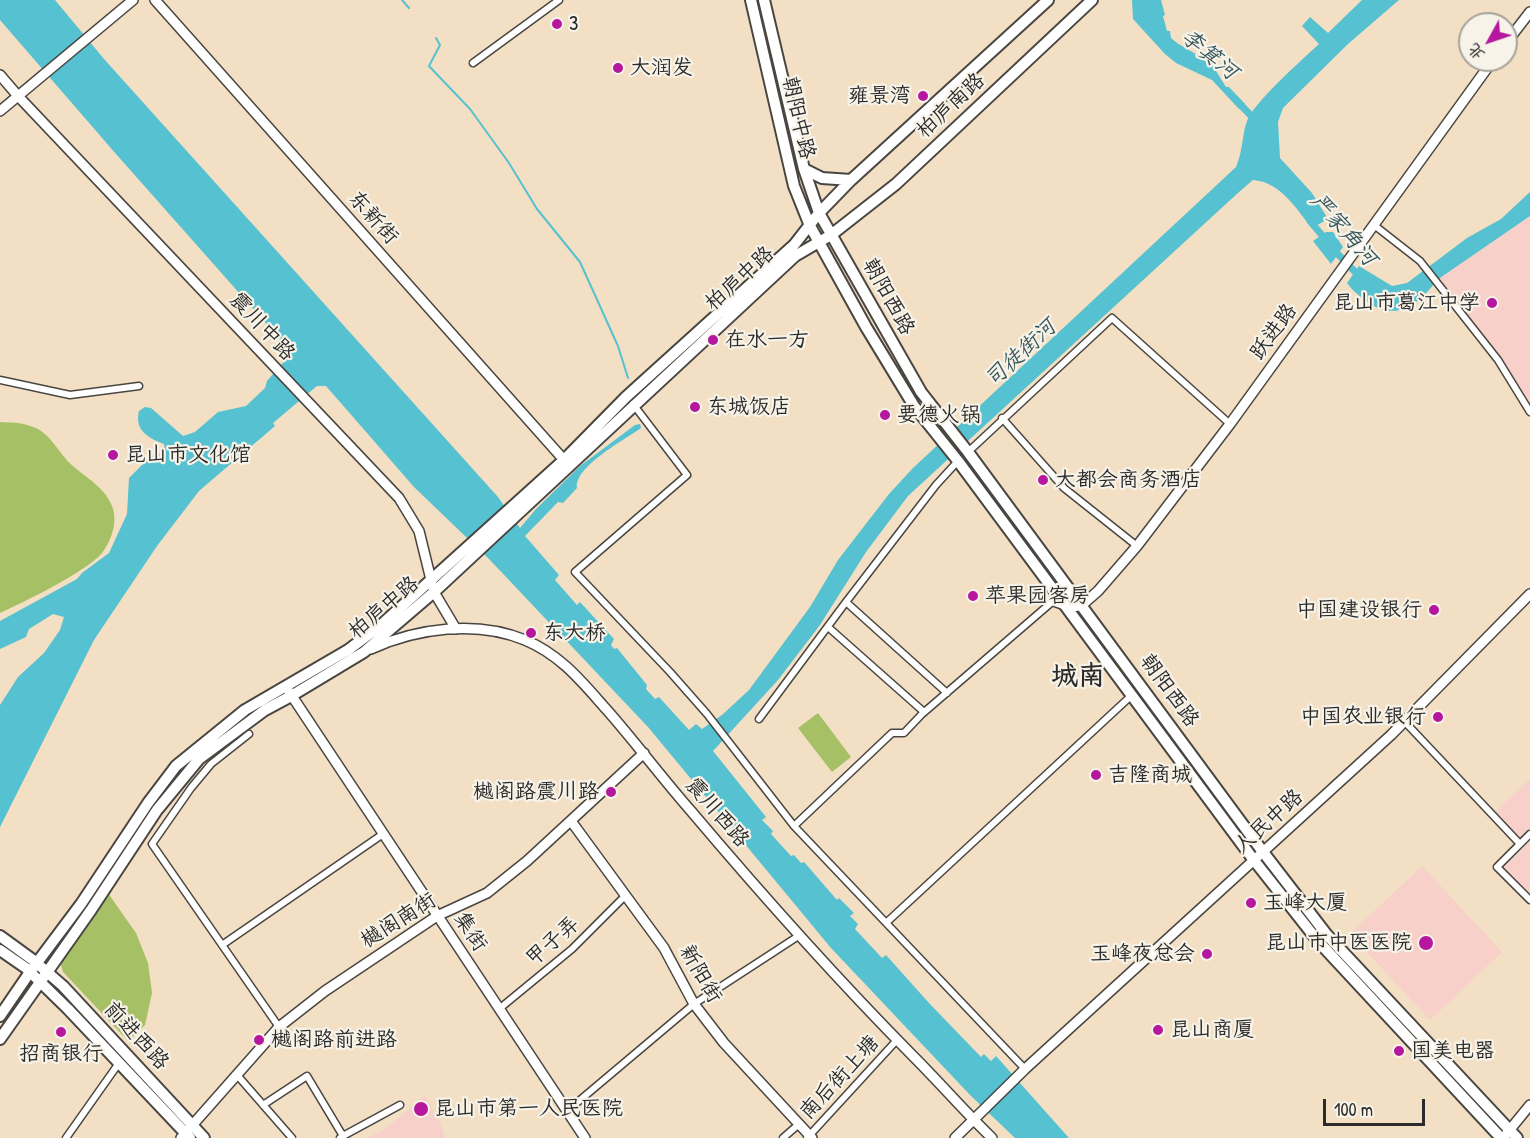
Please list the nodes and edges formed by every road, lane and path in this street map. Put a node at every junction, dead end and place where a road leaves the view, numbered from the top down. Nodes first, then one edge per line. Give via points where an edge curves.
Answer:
1 (133, 0) edge
2 (155, 0) edge
3 (559, 0) edge
4 (751, 0) edge
5 (764, 0) edge
6 (1048, 0) edge
7 (1092, 0) edge
8 (1530, 12) edge
9 (1518, 28) edge
10 (473, 63) dead end
11 (1484, 72) edge
12 (0, 75) edge
13 (18, 96) junction
14 (0, 111) edge
15 (804, 168) junction
16 (851, 180) junction
17 (819, 213) junction
18 (810, 225) junction
19 (1374, 225) junction
20 (831, 235) junction
21 (818, 241) junction
22 (0, 380) edge
23 (139, 386) dead end
24 (633, 404) junction
25 (1530, 412) edge
26 (1002, 418) junction
27 (1230, 424) junction
28 (966, 450) junction
29 (956, 458) junction
30 (564, 460) junction
31 (525, 500) junction
32 (1137, 546) junction
33 (453, 566) junction
34 (430, 580) junction
35 (434, 592) junction
36 (1530, 594) edge
37 (846, 602) junction
38 (1082, 605) junction
39 (1069, 608) junction
40 (828, 627) junction
41 (456, 629) junction
42 (364, 652) junction
43 (289, 691) junction
44 (946, 693) junction
45 (1132, 695) junction
46 (924, 712) junction
47 (759, 719) dead end
48 (1405, 722) junction
49 (249, 734) dead end
50 (645, 753) junction
51 (571, 821) junction
52 (794, 826) junction
53 (383, 834) junction
54 (1530, 834) edge
55 (1520, 844) junction
56 (1258, 856) junction
57 (625, 896) junction
58 (1530, 900) edge
59 (437, 916) junction
60 (886, 922) junction
61 (800, 935) junction
62 (0, 936) edge
63 (222, 945) junction
64 (0, 950) edge
65 (33, 968) junction
66 (43, 977) junction
67 (694, 1004) junction
68 (500, 1009) junction
69 (0, 1016) edge
70 (279, 1027) junction
71 (0, 1039) edge
72 (897, 1040) junction
73 (123, 1058) junction
74 (1025, 1069) junction
75 (237, 1075) junction
76 (263, 1105) junction
77 (400, 1105) dead end
78 (1530, 1105) edge
79 (567, 1111) junction
80 (974, 1119) junction
81 (799, 1124) junction
82 (187, 1134) edge
83 (1508, 1136) edge
84 (341, 1137) edge
85 (810, 1137) edge
86 (66, 1138) edge
87 (204, 1138) edge
88 (292, 1138) edge
89 (585, 1138) edge
90 (783, 1138) edge
91 (955, 1138) edge
92 (992, 1138) edge

1 - 13 street
2 - 30 street, 东新街
3 - 10 street
4 - 18 main road, 朝阳中路 via 794,186
5 - 15 main road, 朝阳中路
6 - 16 main road, 柏庐南路
7 - 20 main road, 柏庐南路 via 896,184
8 - 9 street
11 - 19 street, 跃进路
12 - 13 street, 震川中路
13 - 14 street
13 - 34 street, 震川中路 via 399,498 419,531
15 - 16 main road via 822,178
15 - 17 main road, 朝阳中路
16 - 17 main road, 柏庐南路
17 - 18 main road, 柏庐中路
17 - 20 main road, 朝阳中路
18 - 21 main road, 朝阳中路
18 - 30 main road, 柏庐中路 via 794,245 626,397
19 - 25 street via 1420,261 1498,360
19 - 27 street, 跃进路
20 - 21 main road, 柏庐中路
20 - 28 main road, 朝阳西路 via 921,392
21 - 24 main road, 柏庐中路 via 795,256
21 - 29 main road, 朝阳西路 via 914,406
22 - 23 street via 70,395
24 - 31 main road, 柏庐中路
24 - 52 street via 687,475 575,572 670,672
26 - 27 street via 1112,318
26 - 28 street
26 - 32 street via 1064,488
27 - 32 street, 跃进路
28 - 38 main road, 朝阳西路
29 - 37 street
29 - 39 main road, 朝阳西路
30 - 31 main road, 柏庐中路
31 - 33 main road, 柏庐中路
32 - 38 street, 跃进路
33 - 34 main road, 柏庐中路
33 - 35 main road, 柏庐中路
34 - 35 street, 震川中路
34 - 43 main road, 柏庐中路 via 363,640
35 - 41 street, 震川中路
35 - 42 main road, 柏庐中路
36 - 48 street, 人民中路
37 - 40 street
37 - 44 street
38 - 39 street
38 - 56 main road, 朝阳西路
39 - 44 street via 1052,602
39 - 45 main road, 朝阳西路
40 - 46 street
40 - 47 street
41 - 42 street, 震川西路 via 391,640
41 - 50 street, 震川西路 via 493,630 526,640 569,666
42 - 43 main road, 柏庐中路
43 - 53 street, 集街
43 - 65 main road, 柏庐中路 via 244,710 176,766
43 - 66 main road, 柏庐中路 via 199,759 184,776
44 - 46 street
45 - 56 main road, 朝阳西路
45 - 60 street
46 - 52 street via 904,733 892,733
48 - 55 street
48 - 56 street, 人民中路
49 - 63 street via 212,764 152,844
50 - 51 street, 樾阁南街
50 - 61 street, 震川西路
51 - 57 street, 新阳街
51 - 59 street, 樾阁南街 via 487,893
52 - 60 street
53 - 59 street, 集街
53 - 63 street
54 - 55 street
55 - 58 street via 1497,867
56 - 74 street, 人民中路
56 - 83 main road, 朝阳西路
57 - 67 street, 新阳街 via 664,948
57 - 68 street, 甲子弄 via 572,949
59 - 68 street, 集街
59 - 70 street, 樾阁南街 via 325,991
60 - 74 street
61 - 67 street
61 - 72 street, 震川西路
62 - 65 main road
63 - 70 street
64 - 65 main road
65 - 66 main road, 前进西路
65 - 69 main road, 柏庐中路
66 - 71 main road, 柏庐中路
66 - 73 main road, 前进西路 via 63,986
67 - 79 street
67 - 81 street, 新阳街 via 724,1043
68 - 79 street, 集街
70 - 75 street, 樾阁南街
72 - 80 street, 震川西路
72 - 85 street, 南后街上塘
73 - 82 main road, 前进西路
73 - 86 street
74 - 80 street, 人民中路
75 - 76 street
75 - 82 street, 樾阁南街
76 - 84 street via 307,1076
76 - 88 street
77 - 84 street
78 - 83 street
79 - 89 street, 集街
80 - 91 street, 人民中路
80 - 92 street, 震川西路
81 - 85 street, 新阳街
81 - 90 street
82 - 87 main road, 前进西路

